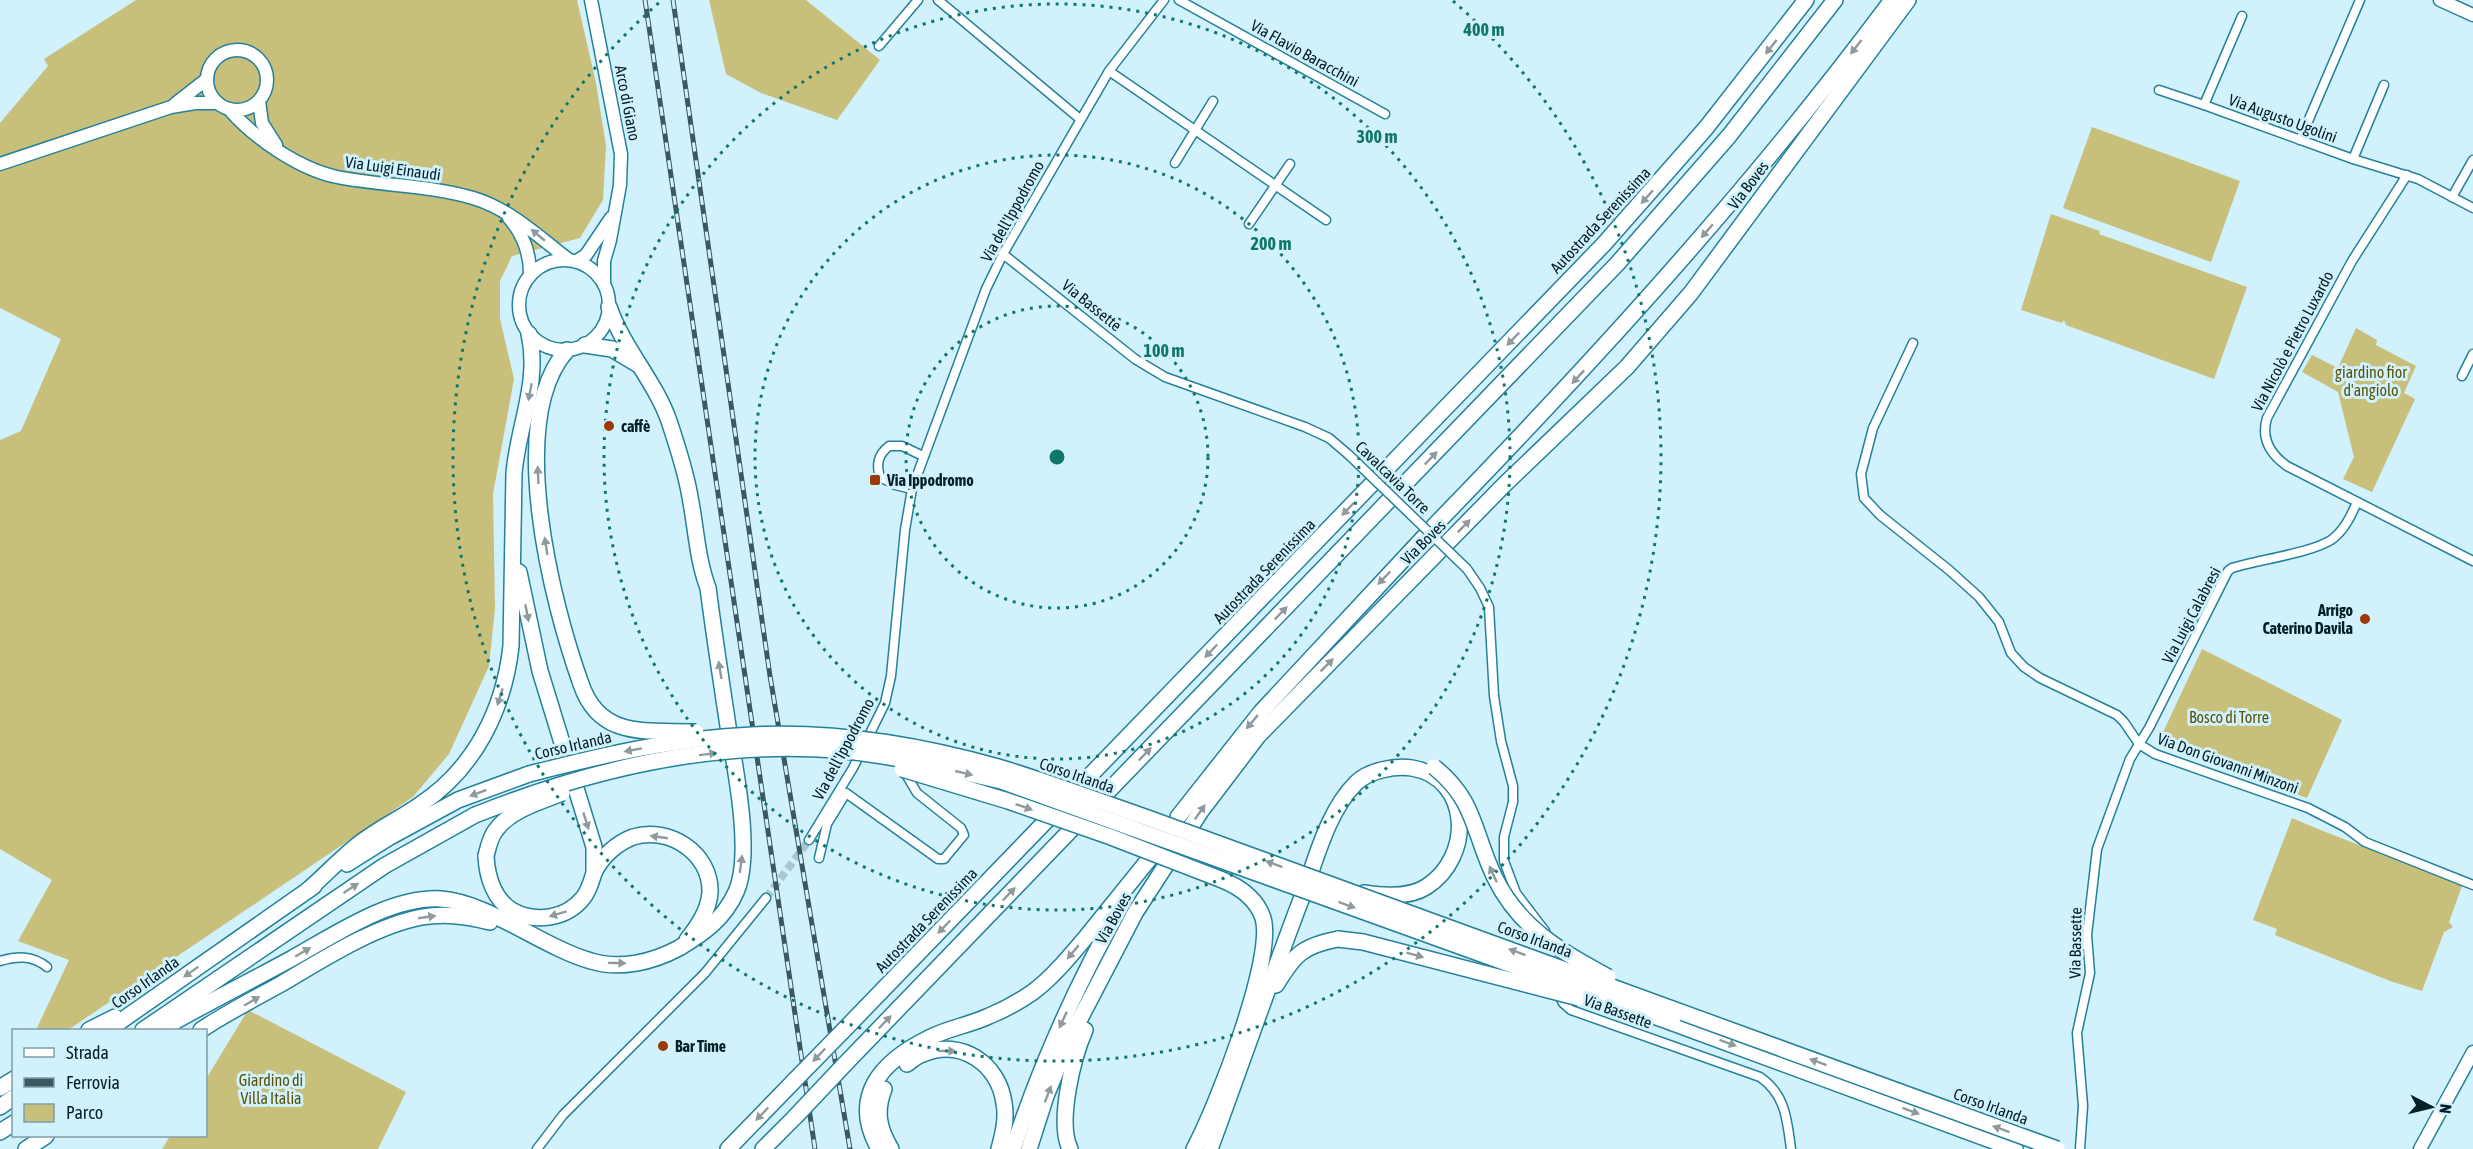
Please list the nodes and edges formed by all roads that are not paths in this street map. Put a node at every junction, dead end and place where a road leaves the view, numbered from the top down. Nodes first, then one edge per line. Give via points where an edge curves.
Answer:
1 (591, 0) edge
2 (918, 0) edge
3 (938, 0) edge
4 (1164, 0) edge
5 (1179, 0) edge
6 (1806, 0) edge
7 (1835, 0) edge
8 (1892, 0) edge
9 (1908, 0) edge
10 (2360, 0) edge
11 (2440, 0) edge
12 (2473, 15) edge
13 (2242, 16) dead end
14 (879, 46) dead end
15 (1109, 71) junction
16 (207, 79) junction
17 (2384, 85) dead end
18 (2160, 90) dead end
19 (259, 101) junction
20 (1213, 101) dead end
21 (2204, 105) junction
22 (171, 106) junction
23 (224, 106) junction
24 (1385, 114) dead end
25 (1080, 119) junction
26 (1195, 131) junction
27 (2300, 140) junction
28 (279, 149) junction
29 (2353, 159) junction
30 (2473, 160) edge
31 (1174, 163) dead end
32 (0, 164) edge
33 (1290, 164) dead end
34 (2407, 175) junction
35 (1276, 184) junction
36 (2452, 197) junction
37 (2473, 208) edge
38 (615, 212) junction
39 (505, 213) junction
40 (1326, 220) dead end
41 (1249, 224) dead end
42 (1003, 254) junction
43 (573, 260) junction
44 (530, 274) junction
45 (604, 284) junction
46 (609, 307) junction
47 (529, 334) junction
48 (1913, 343) dead end
49 (585, 345) junction
50 (567, 350) junction
51 (2473, 354) edge
52 (638, 365) junction
53 (2462, 376) dead end
54 (1197, 389) joint
55 (923, 456) junction
56 (912, 489) junction
57 (2357, 502) junction
58 (513, 535) junction
59 (2472, 557) edge
60 (1494, 696) joint
61 (753, 734) junction
62 (865, 744) junction
63 (2139, 744) junction
64 (848, 751) junction
65 (651, 763) junction
66 (1432, 771) junction
67 (1178, 817) dead end
68 (809, 840) tunnel mouth
69 (819, 858) dead end
70 (594, 873) junction
71 (2473, 885) edge
72 (308, 890) junction
73 (1346, 890) junction
74 (1145, 897) junction
75 (766, 898) tunnel mouth
76 (517, 929) junction
77 (684, 944) junction
78 (0, 961) edge
79 (47, 967) dead end
80 (158, 995) junction
81 (1650, 1000) junction
82 (1673, 1023) junction
83 (91, 1029) edge
84 (109, 1029) edge
85 (144, 1029) edge
86 (162, 1029) edge
87 (203, 1029) edge
88 (1240, 1035) junction
89 (2473, 1052) edge
90 (1245, 1053) junction
91 (1205, 1128) junction
92 (44, 1137) edge
93 (26, 1149) edge
94 (537, 1149) edge
95 (728, 1149) edge
96 (763, 1149) edge
97 (879, 1149) edge
98 (891, 1149) edge
99 (999, 1149) edge
100 (1013, 1149) edge
101 (1029, 1149) edge
102 (1070, 1149) edge
103 (1194, 1149) edge
104 (1200, 1149) edge
105 (1210, 1149) edge
106 (1791, 1149) edge
107 (2015, 1149) edge
108 (2056, 1149) edge
109 (2080, 1149) edge
110 (2420, 1149) edge

1 - 38 street, Arco di Giano via 621,153
2 - 14 street
3 - 25 street
4 - 15 street, Via dell'Ippodromo
5 - 24 street, Via Flavio Baracchini
6 -> 95 highway, Autostrada Serenissima, bridge via 1706,128 1604,244
96 -> 7 highway, bridge via 1617,264 1729,136
8 -> 67 highway, Via Boves via 1671,272 1597,356 1268,704
74 -> 9 highway, Via Boves via 1201,811 1258,736 1504,485 1627,367 1691,293
10 - 27 street
11 - 12 street
13 - 21 street, Via Augusto Ugolini
15 - 25 street, Via dell'Ippodromo
15 - 26 street
16 - 19 street via 214,61 224,53 250,53 267,74 266,90
16 - 22 street
16 - 23 street via 209,90
17 - 29 street, Via Augusto Ugolini
18 - 21 street, Via Augusto Ugolini
19 - 23 street via 248,108
19 - 28 street via 262,123
20 - 26 street
21 - 27 street, Via Augusto Ugolini
22 - 23 street
22 - 32 street
23 - 28 street, Via Luigi Einaudi
25 - 42 street, Via dell'Ippodromo
26 - 31 street
26 - 35 street
27 - 29 street, Via Augusto Ugolini
28 - 39 street, Via Luigi Einaudi via 302,165 336,177 447,192 474,198
29 - 34 street, Via Augusto Ugolini
30 - 36 street
33 - 35 street
34 - 36 street, Via Augusto Ugolini
34 - 57 street, Via Nicolò e Pietro Luxardo via 2352,261 2264,426 2270,450 2277,459
35 - 40 street
35 - 41 street
36 - 37 street, Via Augusto Ugolini
38 - 43 street, Arco di Giano via 586,255
38 - 45 street, Arco di Giano via 603,261
43 -> 39 street, Via Luigi Einaudi
39 - 44 street, Via Luigi Einaudi via 518,227 530,258
42 - 54 street, Via Bassette via 1135,359 1165,377
42 - 55 street, Via dell'Ippodromo via 971,324
43 - 44 street via 543,264
43 - 45 street via 593,270
44 - 47 street via 518,304
45 - 46 street
46 - 49 street via 606,322
46 - 52 highway
47 - 50 street via 553,349
47 -> 58 highway via 533,374 516,448
48 - 63 street, Via Don Giovanni Minzoni via 1873,428 1861,474 1864,498 1978,597 1999,622 2011,653 2024,667 2117,715
49 - 50 street
49 - 52 highway via 612,349
61 -> 50 highway, bridge via 622,728 600,716 586,697 555,597 540,513 537,461 544,390
51 - 53 street
77 -> 52 highway via 721,918 737,891 743,856 708,588 690,495 669,420
54 - 60 street, Cavalcavia Torre, bridge via 1329,438 1467,569 1489,608
55 - 56 street, Via dell'Ippodromo
55 - 56 street via 902,446 889,446 879,457 880,477
56 - 62 street, Via dell'Ippodromo via 891,676 885,703
57 - 59 street, Via Nicolò e Pietro Luxardo
57 - 63 street, Via Luigi Calabresi via 2341,532 2331,540 2228,571
58 -> 70 highway via 540,671 594,847
58 -> 72 highway via 509,667 483,738 444,785 357,846
60 - 106 street, Via Bassette via 1513,786 1504,861 1516,893 1552,941 1557,990 1563,1003 1584,1015 1760,1077 1773,1088 1784,1107
61 -> 72 highway, Corso Irlanda, bridge via 671,742 529,774 458,800 390,837
73 -> 61 highway, Corso Irlanda, bridge via 998,767 879,742
62 - 68 street, Via dell'Ippodromo
62 - 69 street, Via dell'Ippodromo via 888,750 900,762 917,793 961,828 964,836 944,859 938,859 846,793 827,824
63 - 71 street, Via Don Giovanni Minzoni via 2155,754 2307,808 2365,842
63 - 109 street, Via Bassette via 2105,822 2093,877 2087,935 2090,973 2077,1033 2083,1106
65 -> 64 highway, Corso Irlanda, bridge via 753,749
64 -> 82 highway, Corso Irlanda, bridge via 913,761 1001,782
64 -> 88 highway, bridge via 873,762 1008,801 1234,885 1253,899 1263,917 1265,938 1261,966
70 -> 65 highway, bridge via 583,899 569,911 539,919 512,910 502,901 486,872 486,856 495,830 527,806
85 -> 65 highway, Corso Irlanda, bridge via 384,866 475,815 561,784
66 - 73 highway, bridge via 1455,803 1460,822 1460,839 1453,860 1425,888 1378,896
81 -> 66 highway, bridge via 1554,947 1529,926 1496,880 1460,793
66 - 88 highway via 1412,759 1389,760 1352,776 1336,797
66 - 90 highway via 1412,768 1374,773 1345,796 1322,843
77 -> 70 highway via 706,912 710,892 708,878 694,851 676,840 641,835 617,845
72 -> 80 highway, Corso Irlanda
81 -> 73 highway, Corso Irlanda, bridge
101 -> 74 highway, Via Boves via 1070,1040
74 - 102 highway via 1079,1044 1071,1072 1065,1138
75 - 94 street via 705,973 563,1115
76 -> 77 highway via 591,962 619,965 648,961
86 -> 76 highway via 383,910 440,899 465,903
87 -> 76 highway via 355,944 421,917 462,916
78 - 79 street via 22,957 38,960
80 - 83 highway
80 - 84 highway, Corso Irlanda
108 -> 81 highway, Corso Irlanda, bridge
90 -> 82 highway, bridge via 1287,967 1313,944 1338,939 1373,944
82 -> 107 highway, Corso Irlanda
88 - 91 highway
89 - 110 street
90 - 105 highway
91 - 103 highway
91 - 104 highway
92 - 93 highway
97 - 100 highway, Via Boves via 867,1116 878,1076 893,1060 930,1038 990,1016 1032,992 1058,970 1150,858 1078,986
98 -> 99 highway via 878,1115 887,1080 923,1053 948,1049 987,1064 998,1081 1005,1124

